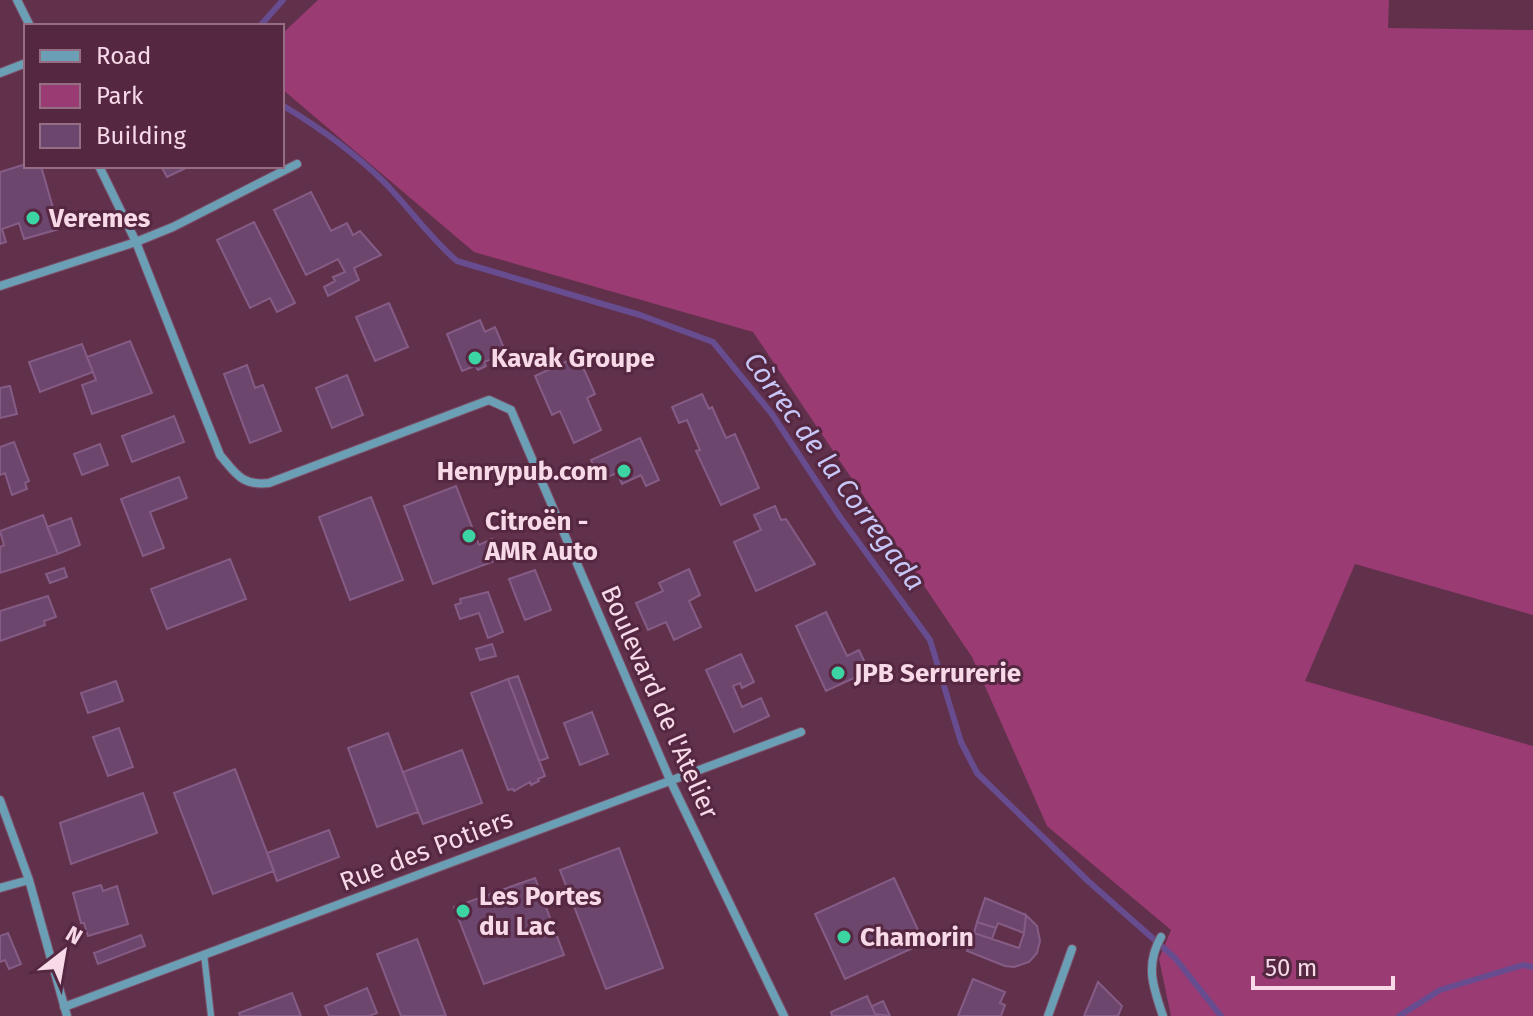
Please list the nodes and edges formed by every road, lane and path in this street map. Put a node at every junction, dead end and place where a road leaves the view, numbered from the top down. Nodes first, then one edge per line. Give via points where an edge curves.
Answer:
1 (17, 0) edge
2 (29, 24) edge
3 (24, 64) edge
4 (0, 73) edge
5 (297, 164) dead end
6 (100, 168) edge
7 (136, 242) junction
8 (0, 286) edge
9 (801, 732) dead end
10 (670, 780) junction
11 (0, 800) edge
12 (29, 880) junction
13 (0, 888) edge
14 (1161, 937) dead end
15 (1072, 949) dead end
16 (204, 954) junction
17 (66, 1011) edge
18 (211, 1016) edge
19 (784, 1016) edge
20 (1048, 1016) edge
21 (1163, 1016) edge

1 - 2 street
3 - 4 street
5 - 7 street
6 - 7 street, Boulevard de l'Atelier
7 - 8 street
7 - 10 street, Boulevard de l'Atelier via 220,455 252,485 489,400 511,410
9 - 10 street, Rue des Potiers
10 - 16 street, Rue des Potiers
10 - 19 street, Boulevard de l'Atelier
11 - 12 street
12 - 13 street
12 - 17 street
14 - 21 street via 1154,950 1153,988
15 - 20 street
16 - 17 street, Rue des Potiers
16 - 18 lane

